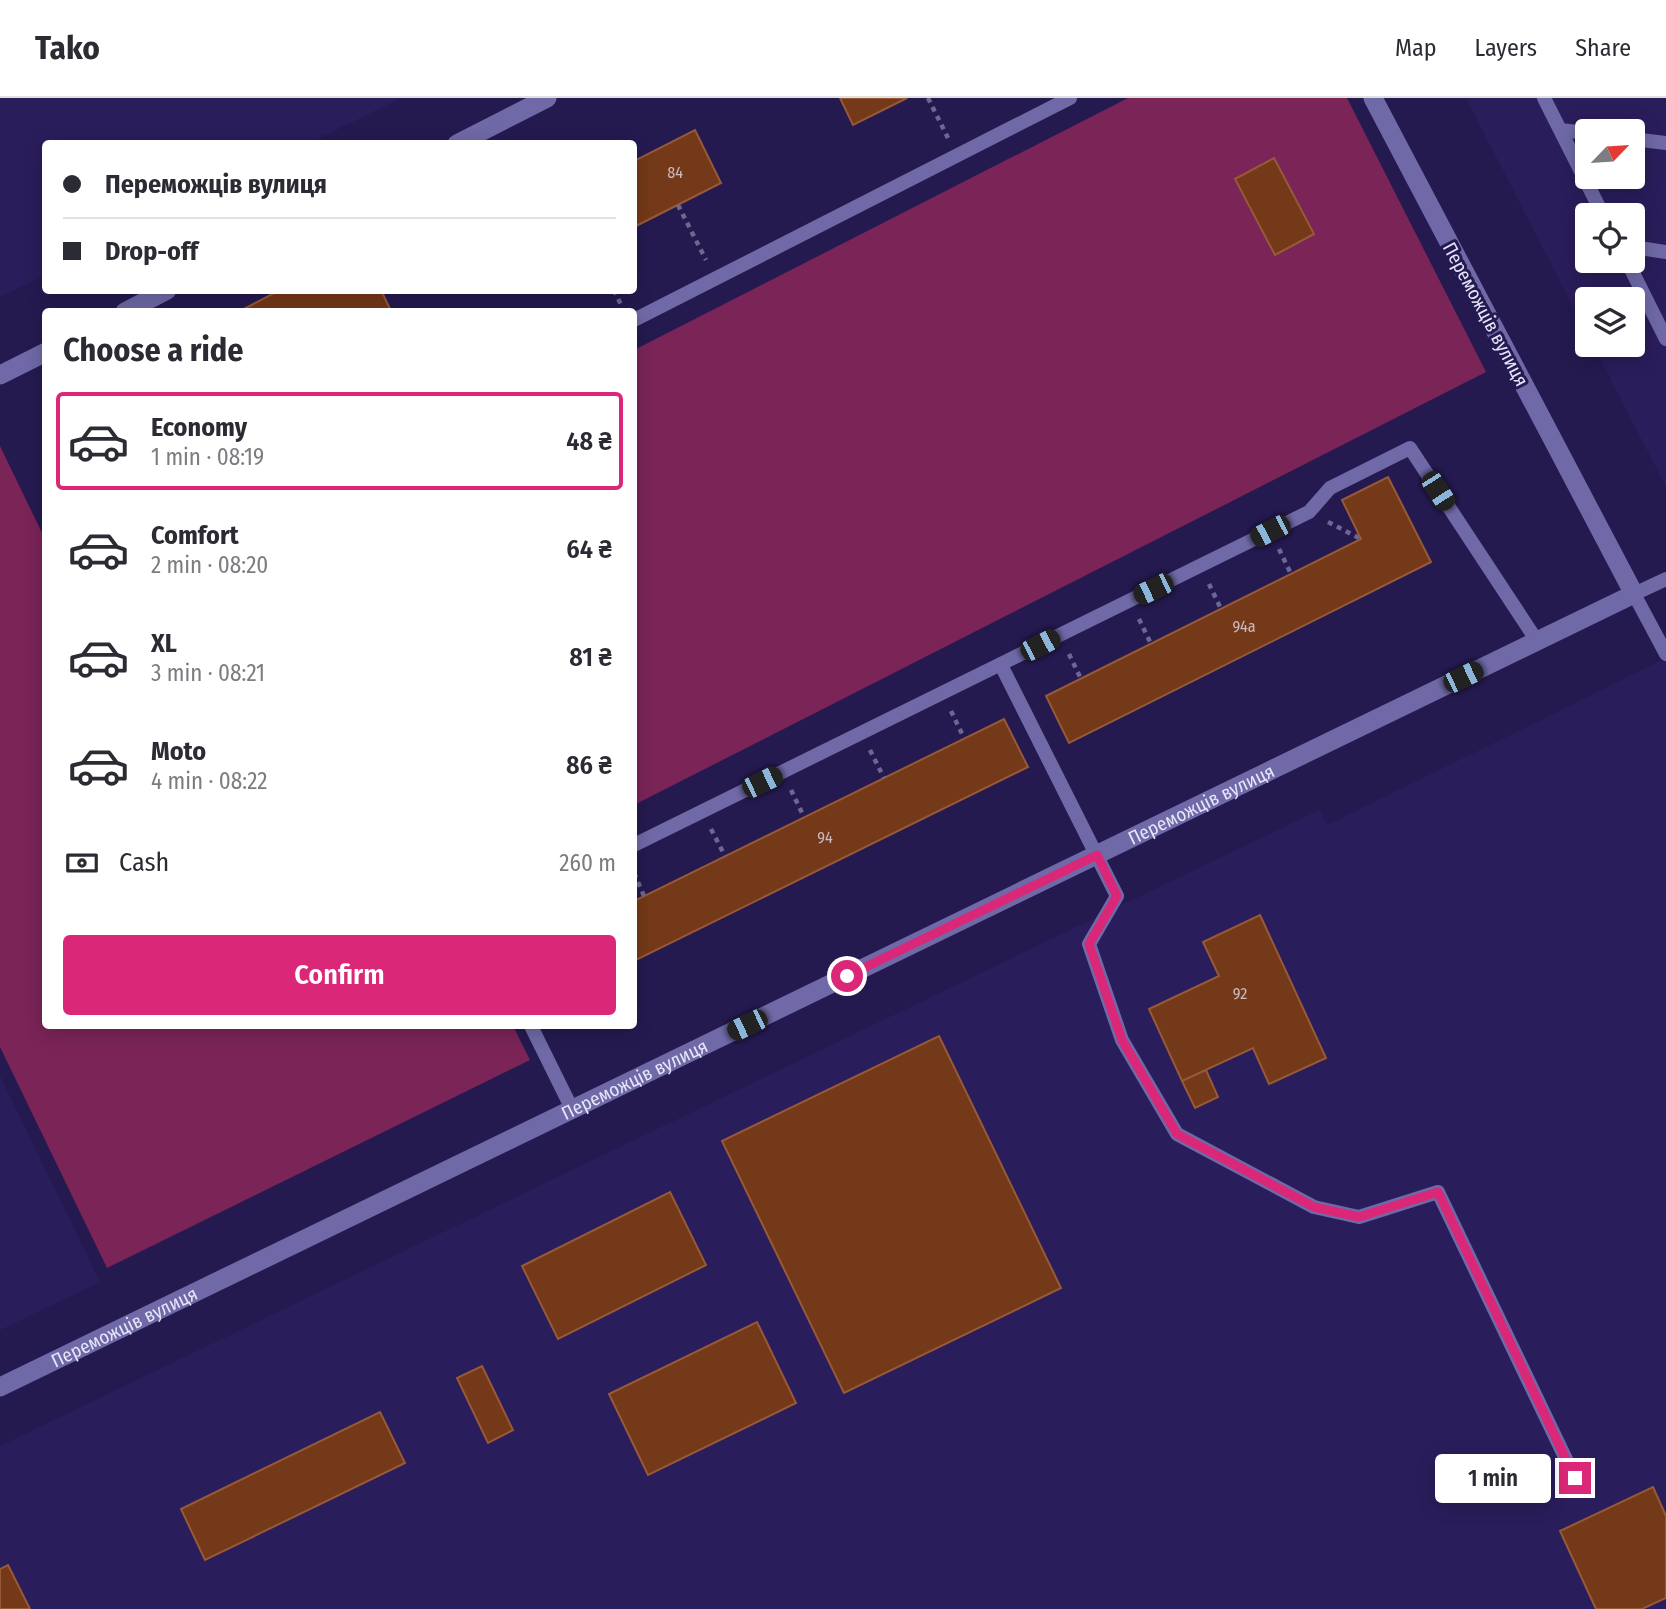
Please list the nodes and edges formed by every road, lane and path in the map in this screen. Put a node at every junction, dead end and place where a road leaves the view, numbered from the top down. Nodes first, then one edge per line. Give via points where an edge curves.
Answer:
1 (547, 98) edge
2 (928, 98) edge
3 (1070, 98) edge
4 (1373, 98) edge
5 (1544, 98) edge
6 (1560, 130) junction
7 (1575, 132) edge
8 (465, 140) edge
9 (1645, 140) edge
10 (1666, 143) edge
11 (957, 155) junction
12 (1598, 203) edge
13 (678, 205) dead end
14 (1645, 249) edge
15 (1666, 252) edge
16 (1632, 273) edge
17 (715, 278) junction
18 (159, 294) edge
19 (133, 308) edge
20 (637, 318) edge
21 (1666, 339) edge
22 (42, 354) edge
23 (0, 375) edge
24 (1309, 512) junction
25 (1361, 539) dead end
26 (1666, 579) edge
27 (1634, 594) junction
28 (1537, 641) junction
29 (1666, 654) edge
30 (1001, 665) junction
31 (942, 694) junction
32 (964, 738) dead end
33 (637, 844) edge
34 (1097, 855) junction
35 (637, 879) edge
36 (645, 896) dead end
37 (532, 1029) edge
38 (572, 1109) junction
39 (0, 1387) edge
40 (1575, 1478) dead end

1 - 8 street
2 - 11 path
3 - 11 lane
4 - 27 street, Переможців вулиця
5 - 6 lane
6 - 7 lane
6 - 12 lane
9 - 10 lane
11 - 17 lane
13 - 17 path
14 - 15 lane
16 - 21 lane
17 - 20 lane
18 - 19 street
22 - 23 street
24 - 25 path
24 - 28 lane via 1330,488 1410,448
24 - 30 lane
26 - 27 lane
27 - 28 street, Переможців вулиця
27 - 29 lane
28 - 34 street, Переможців вулиця
30 - 31 lane
30 - 34 lane
31 - 32 path
31 - 33 lane
34 - 38 street, Переможців вулиця
34 - 40 lane via 1117,896 1089,944 1122,1040 1177,1134 1314,1207 1348,1215 1359,1217 1438,1192
35 - 36 path
37 - 38 lane
38 - 39 street, Переможців вулиця

